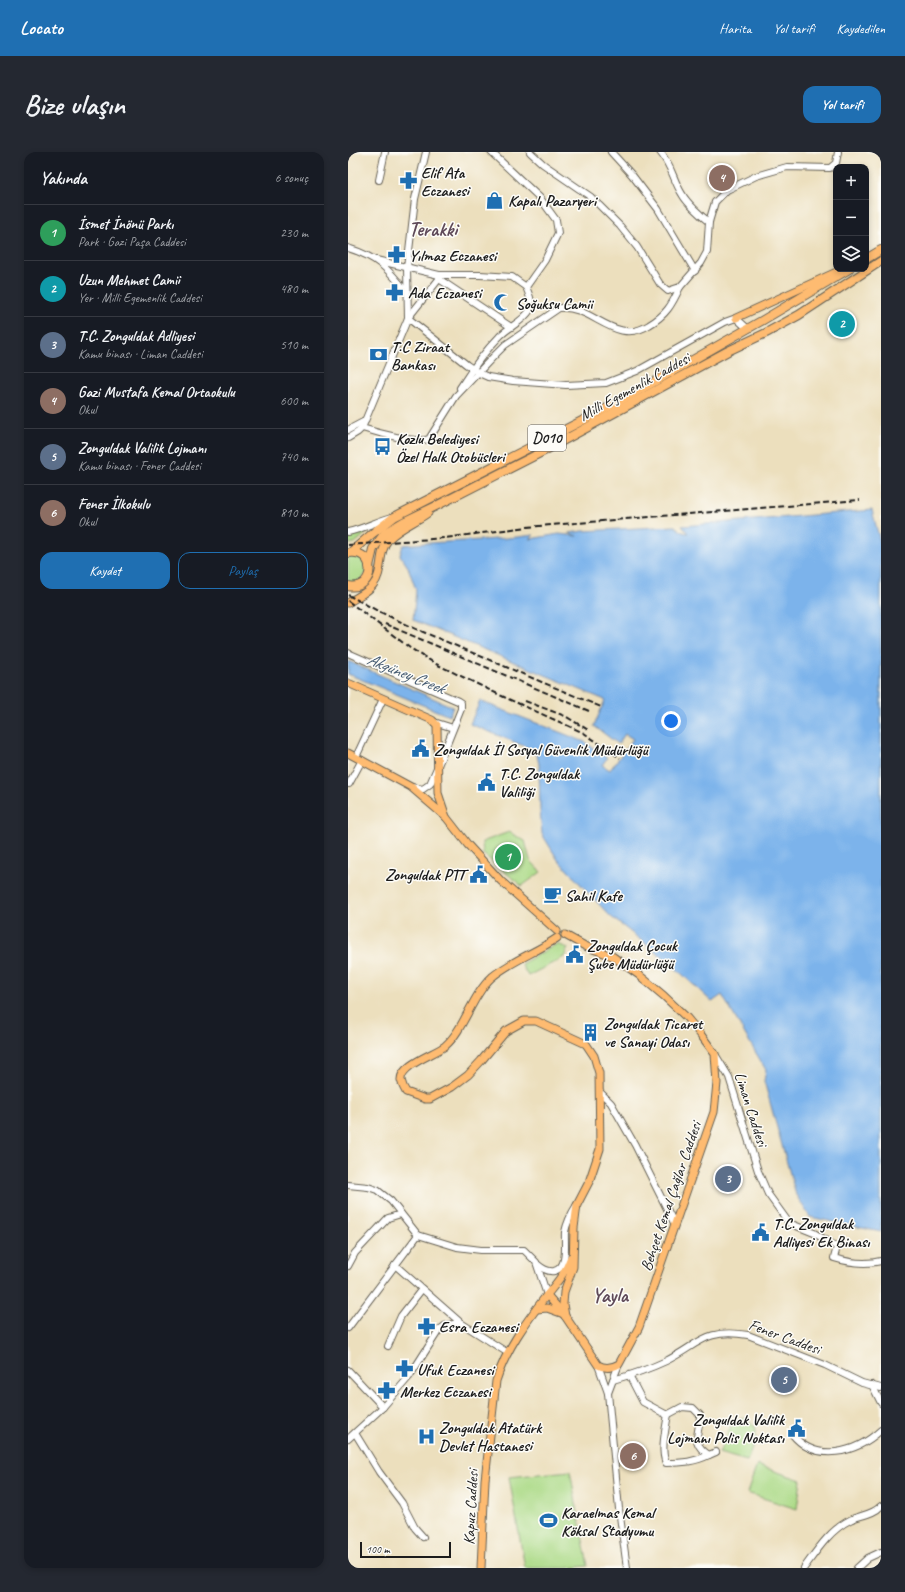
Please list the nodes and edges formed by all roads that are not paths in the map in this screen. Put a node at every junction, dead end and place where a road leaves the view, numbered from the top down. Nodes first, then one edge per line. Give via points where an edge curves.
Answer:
1 (385, 152) edge
2 (426, 152) edge
3 (491, 152) edge
4 (530, 152) edge
5 (611, 152) edge
6 (660, 152) edge
7 (838, 152) edge
8 (379, 180) dead end
9 (708, 222) junction
10 (348, 248) edge
11 (881, 250) edge
12 (869, 257) edge
13 (376, 260) junction
14 (881, 260) edge
15 (407, 268) junction
16 (694, 271) junction
17 (837, 272) edge
18 (844, 272) edge
19 (439, 277) junction
20 (526, 287) junction
21 (680, 287) junction
22 (407, 293) junction
23 (408, 318) junction
24 (738, 318) junction
25 (759, 322) junction
26 (512, 327) junction
27 (748, 329) junction
28 (766, 333) junction
29 (754, 340) junction
30 (472, 368) junction
31 (479, 373) junction
32 (456, 396) junction
33 (365, 421) junction
34 (362, 428) junction
35 (348, 430) edge
36 (348, 438) edge
37 (434, 507) junction
38 (394, 517) junction
39 (348, 532) edge
40 (350, 553) edge
41 (369, 566) junction
42 (360, 585) junction
43 (348, 586) edge
44 (348, 602) edge
45 (348, 653) edge
46 (348, 683) edge
47 (383, 699) junction
48 (434, 722) junction
49 (454, 725) junction
50 (348, 753) edge
51 (359, 759) junction
52 (438, 764) junction
53 (348, 784) edge
54 (411, 787) junction
55 (446, 817) junction
56 (560, 935) junction
57 (715, 1054) junction
58 (600, 1092) junction
59 (348, 1185) edge
60 (577, 1205) junction
61 (401, 1214) junction
62 (674, 1224) junction
63 (418, 1235) junction
64 (574, 1251) junction
65 (881, 1261) edge
66 (536, 1262) junction
67 (348, 1266) edge
68 (395, 1266) junction
69 (422, 1289) junction
70 (547, 1295) junction
71 (537, 1309) junction
72 (565, 1316) junction
73 (462, 1323) junction
74 (348, 1328) edge
75 (388, 1346) dead end
76 (508, 1353) junction
77 (619, 1364) junction
78 (598, 1365) junction
79 (348, 1370) edge
80 (629, 1375) junction
81 (613, 1380) junction
82 (872, 1385) junction
83 (881, 1388) edge
84 (608, 1393) junction
85 (881, 1403) edge
86 (383, 1407) junction
87 (668, 1414) junction
88 (881, 1430) edge
89 (355, 1433) junction
90 (792, 1434) dead end
91 (348, 1439) edge
92 (716, 1452) dead end
93 (709, 1455) junction
94 (881, 1506) edge
95 (423, 1537) dead end
96 (881, 1552) edge
97 (481, 1568) edge
98 (627, 1568) edge
99 (804, 1568) edge
100 (856, 1568) edge

1 - 8 street
2 - 15 street via 415,199
3 - 20 street via 540,198 556,220 558,233 545,260
4 - 21 street via 591,197 620,226 668,292
5 - 16 street via 658,209
6 - 9 street via 682,195
7 - 9 street via 836,163 830,168 787,167 756,176 727,190 715,202
9 - 16 street via 707,252
10 - 13 street
11 - 12 highway
13 - 15 street
13 - 22 street via 391,272
14 - 28 highway, Milli Egemenlik Caddesi / D010 via 799,315
15 - 19 street
15 - 22 street
16 - 21 street
17 - 24 main road
18 - 25 highway, Milli Egemenlik Caddesi / D010
19 - 20 street via 512,277
19 - 23 street
19 - 26 street
20 - 26 street via 531,302 530,310
21 - 31 street via 672,306 642,330 630,332 612,327 576,309 559,308 505,345
22 - 23 street
23 - 30 street
23 - 33 street
24 - 25 main road via 752,316
24 - 27 street
24 - 31 street via 725,322 637,371 606,383 551,384 507,380
25 - 27 highway, Milli Egemenlik Caddesi / D010
25 - 28 highway
26 - 30 street via 501,335
27 - 29 highway
27 - 38 highway, Milli Egemenlik Caddesi / D010 via 617,403
28 - 29 highway, Milli Egemenlik Caddesi / D010
29 - 37 highway, Milli Egemenlik Caddesi / D010 via 728,351
30 - 31 street
30 - 32 street
31 - 32 street
32 - 34 street via 431,436 424,442
33 - 34 street
33 - 35 street
34 - 36 street
37 - 41 highway, Milli Egemenlik Caddesi / D010 via 386,533 373,549
37 - 44 main road via 389,538 380,558 374,584
38 - 39 street
38 - 40 highway, Milli Egemenlik Caddesi / D010
40 - 41 highway, Milli Egemenlik Caddesi via 361,554
41 - 42 highway, Milli Egemenlik Caddesi via 368,577
42 - 43 highway
42 - 44 main road
45 - 49 street via 458,700 461,703 461,710
46 - 47 main road
47 - 48 main road
47 - 51 street
48 - 49 street
48 - 52 main road via 437,725
49 - 52 street
50 - 51 main road
51 - 53 street
51 - 54 main road
52 - 54 street via 428,786 423,789
52 - 55 main road via 438,793
54 - 55 main road
55 - 56 main road, Liman Caddesi via 501,881
56 - 57 main road, Liman Caddesi via 612,956 639,975 687,1018
56 - 58 main road via 492,978 445,1046 408,1068 401,1080 406,1092 430,1099 468,1075 506,1031 524,1021 536,1021 586,1044 594,1056 599,1073
57 - 62 main road, Behçet Kemal Çağlar Caddesi via 717,1083 714,1112
57 - 65 street, Liman Caddesi via 729,1077 758,1171 768,1194 788,1224 837,1247 834,1258 851,1263
58 - 60 main road via 600,1150 589,1182
58 - 62 street via 611,1102
59 - 61 street via 377,1190 391,1201
60 - 64 main road
60 - 66 street via 565,1231 565,1257 562,1266 551,1271 543,1269
61 - 63 street
61 - 67 street via 388,1218 355,1253
62 - 77 main road, Behçet Kemal Çağlar Caddesi via 640,1327
63 - 66 street via 457,1247 524,1250
63 - 68 street
64 - 70 main road, Kapuz Caddesi via 562,1278
64 - 72 main road via 573,1267 564,1292
66 - 70 street
68 - 69 street
68 - 74 street
69 - 73 street
69 - 75 street via 401,1316
70 - 71 main road, Kapuz Caddesi
70 - 72 main road
71 - 72 main road via 547,1308
71 - 76 main road, Kapuz Caddesi
72 - 78 main road
73 - 76 street
73 - 86 street via 439,1330 409,1377
76 - 97 main road, Kapuz Caddesi via 496,1381 489,1439
77 - 78 main road via 609,1368
77 - 81 street
78 - 84 street
79 - 86 street
80 - 81 street, Fener Caddesi
80 - 82 street, Fener Caddesi via 667,1360 713,1334 737,1333 825,1365 862,1384
80 - 87 street via 643,1402
81 - 84 street
82 - 83 street, Fener Caddesi
82 - 85 street
84 - 98 street
86 - 89 street
87 - 93 street via 682,1407 693,1408 700,1415 696,1443
87 - 93 street via 664,1443 666,1463 699,1460
88 - 90 street via 858,1446 836,1452 815,1450 805,1446 798,1443
89 - 91 street
89 - 95 street
92 - 93 street
94 - 99 street via 876,1511 849,1520 835,1530 820,1545
96 - 100 street

